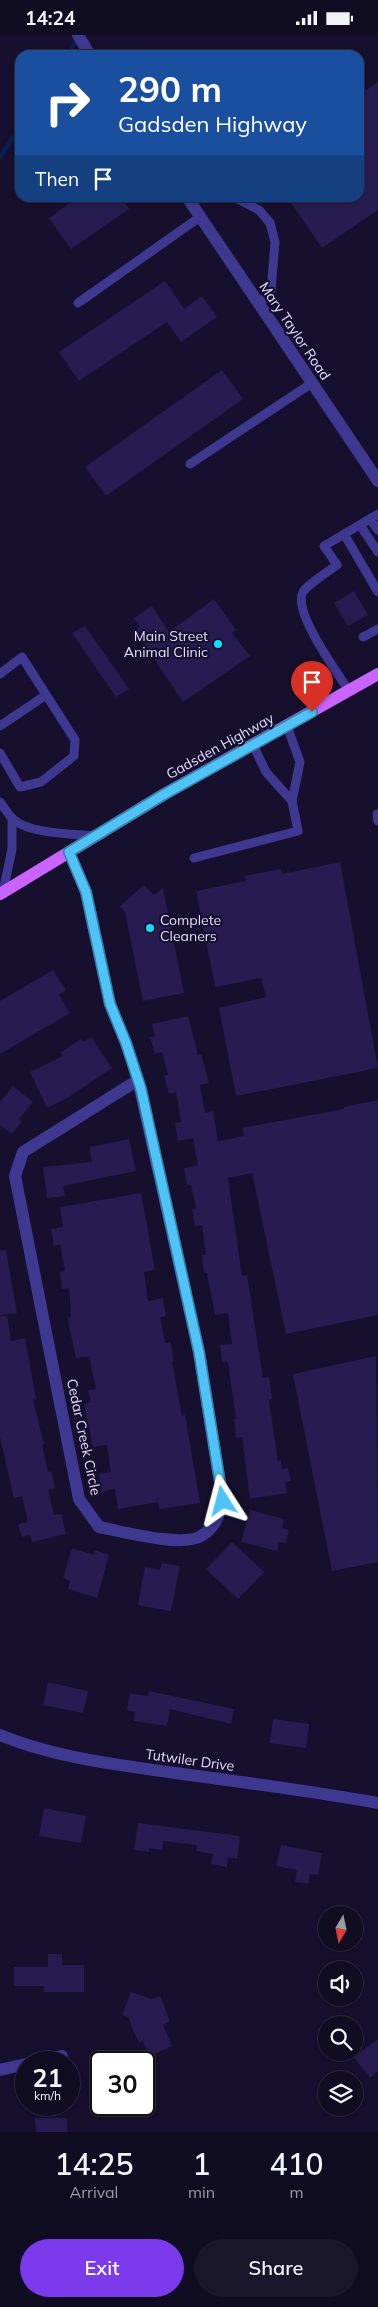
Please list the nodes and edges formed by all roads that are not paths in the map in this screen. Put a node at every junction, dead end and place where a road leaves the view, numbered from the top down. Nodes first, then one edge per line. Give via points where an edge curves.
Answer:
1 (78, 35) edge
2 (87, 50) edge
3 (192, 202) edge
4 (244, 202) edge
5 (200, 217) junction
6 (78, 303) dead end
7 (259, 305) junction
8 (312, 383) junction
9 (190, 464) dead end
10 (378, 481) edge
11 (374, 516) edge
12 (360, 525) junction
13 (378, 531) edge
14 (344, 535) junction
15 (378, 552) edge
16 (378, 592) edge
17 (378, 629) edge
18 (363, 637) dead end
19 (0, 673) edge
20 (378, 674) edge
21 (349, 691) junction
22 (46, 695) junction
23 (0, 726) edge
24 (287, 726) junction
25 (253, 745) junction
26 (0, 753) edge
27 (0, 801) edge
28 (292, 801) junction
29 (12, 819) junction
30 (95, 837) junction
31 (69, 852) junction
32 (194, 858) dead end
33 (1, 893) edge
34 (138, 1080) junction
35 (0, 1735) edge
36 (378, 1803) edge
37 (15, 2067) edge
38 (0, 2070) edge

1 - 2 street
3 - 5 street, Mary Taylor Road
4 - 7 lane via 259,210 270,223 275,242 271,291
5 - 6 lane
5 - 7 street, Mary Taylor Road
7 - 8 street, Mary Taylor Road
8 - 9 lane
8 - 10 street, Mary Taylor Road
11 - 12 lane
11 - 13 lane
12 - 14 lane
12 - 15 lane
14 - 16 lane
14 - 21 lane via 324,547 337,565 304,591 300,603 304,618
17 - 18 lane
19 - 22 lane via 22,657
20 - 21 main road, Gadsden Highway
21 - 24 main road, Gadsden Highway
22 - 23 lane
22 - 26 lane via 75,740 74,756 41,782 20,787
24 - 25 main road, Gadsden Highway
24 - 28 lane via 300,762
25 - 28 lane via 266,773
25 - 30 main road, Gadsden Highway
27 - 29 lane
28 - 32 lane via 298,831
29 - 30 lane via 35,829
29 - 33 lane via 12,849
30 - 31 main road, Gadsden Highway
31 - 33 main road, Gadsden Highway
31 - 34 street, Cedar Creek Circle via 86,892 110,1004
34 - 34 street, Cedar Creek Circle via 199,1352 223,1501 217,1522 200,1537 166,1541 98,1527 79,1499 15,1176 23,1152
35 - 36 street, Tutwiler Drive via 31,1747 86,1760
37 - 38 street

